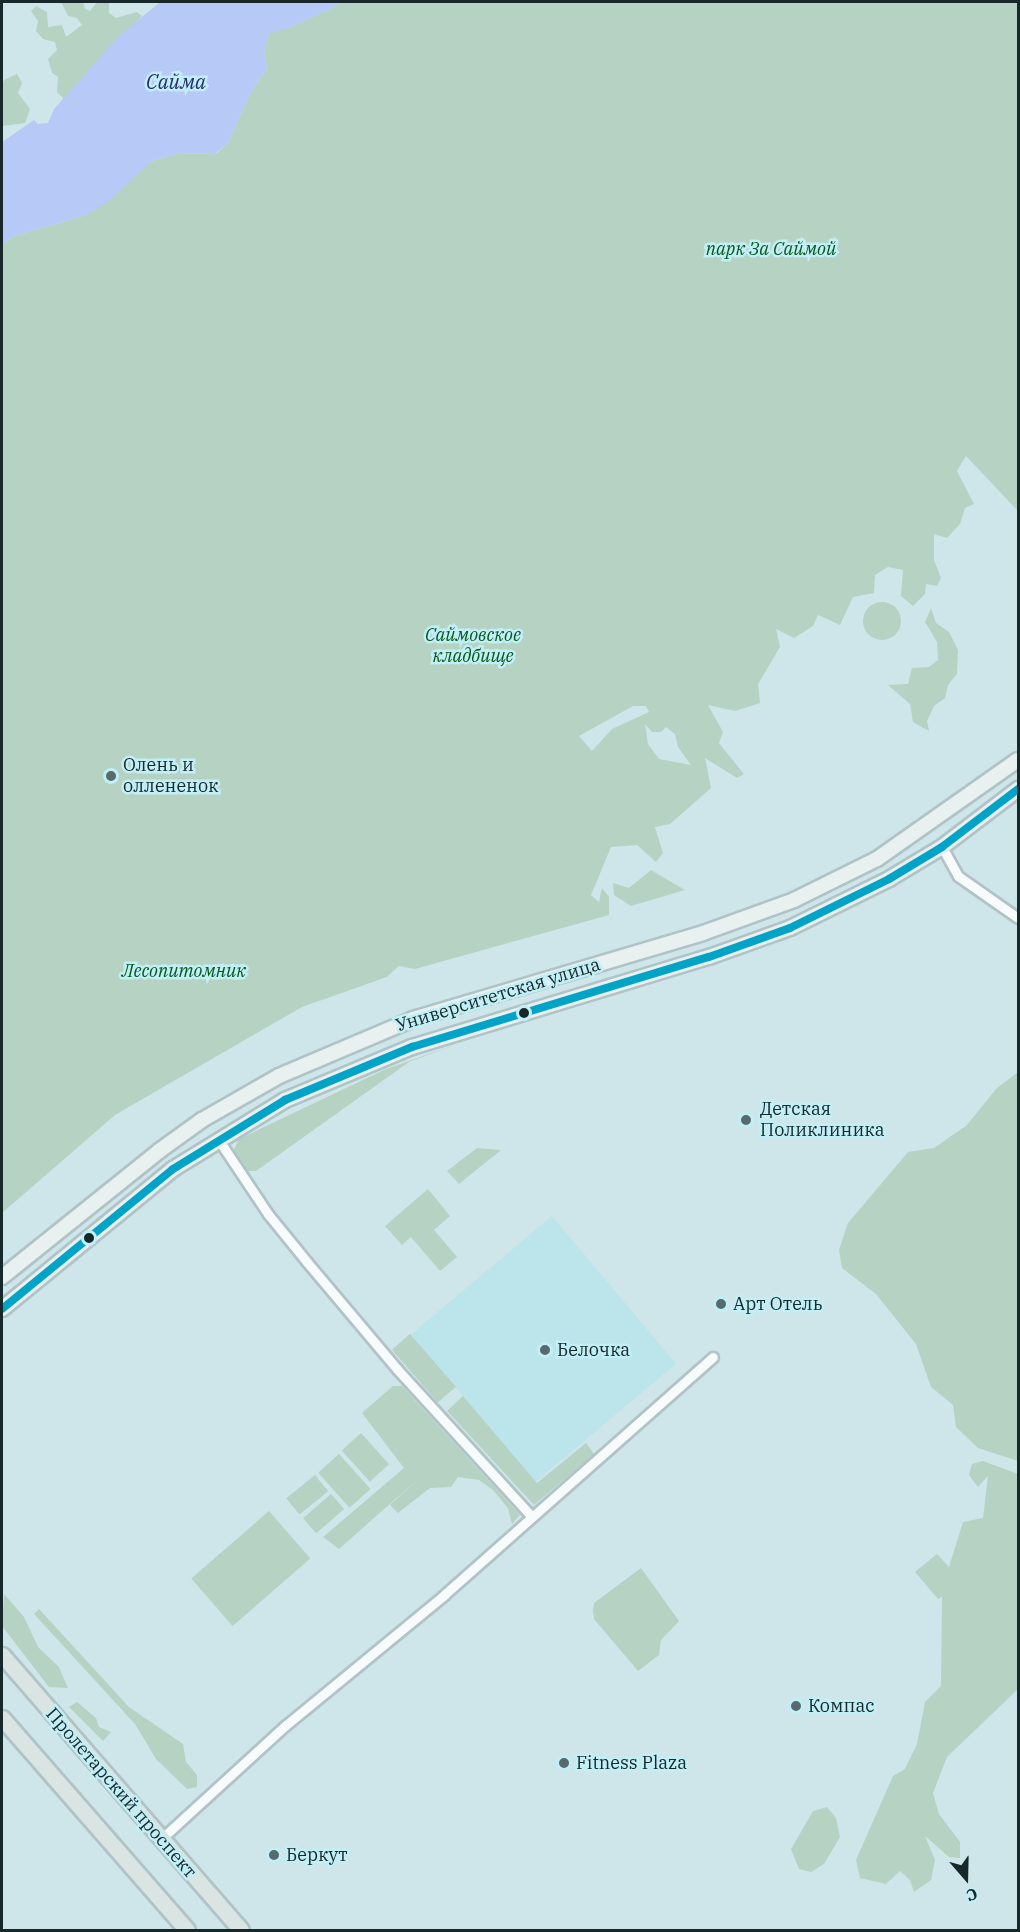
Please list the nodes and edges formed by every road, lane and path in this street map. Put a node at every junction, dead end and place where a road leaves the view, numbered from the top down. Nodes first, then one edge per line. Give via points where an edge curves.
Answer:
1 (1018, 760) edge
2 (1018, 789) edge
3 (942, 847) junction
4 (1018, 918) edge
5 (218, 1139) junction
6 (2, 1277) edge
7 (2, 1309) edge
8 (714, 1357) dead end
9 (532, 1517) junction
10 (2, 1655) edge
11 (2, 1718) edge
12 (161, 1839) junction
13 (187, 1930) edge
14 (241, 1930) edge

1 - 6 main road, Университетская улица via 877,859 794,900 703,933 413,1019 279,1076 202,1120 159,1151
2 - 3 main road, Университетская улица
3 - 4 street via 958,876
3 - 5 main road, Университетская улица via 860,895 790,928 710,957 380,1058 285,1100
5 - 7 main road, Университетская улица via 87,1236
5 - 9 street via 268,1214 397,1369
8 - 9 street
9 - 12 street via 286,1725
10 - 12 main road, Пролетарский проспект
11 - 13 main road
12 - 14 main road, Пролетарский проспект

